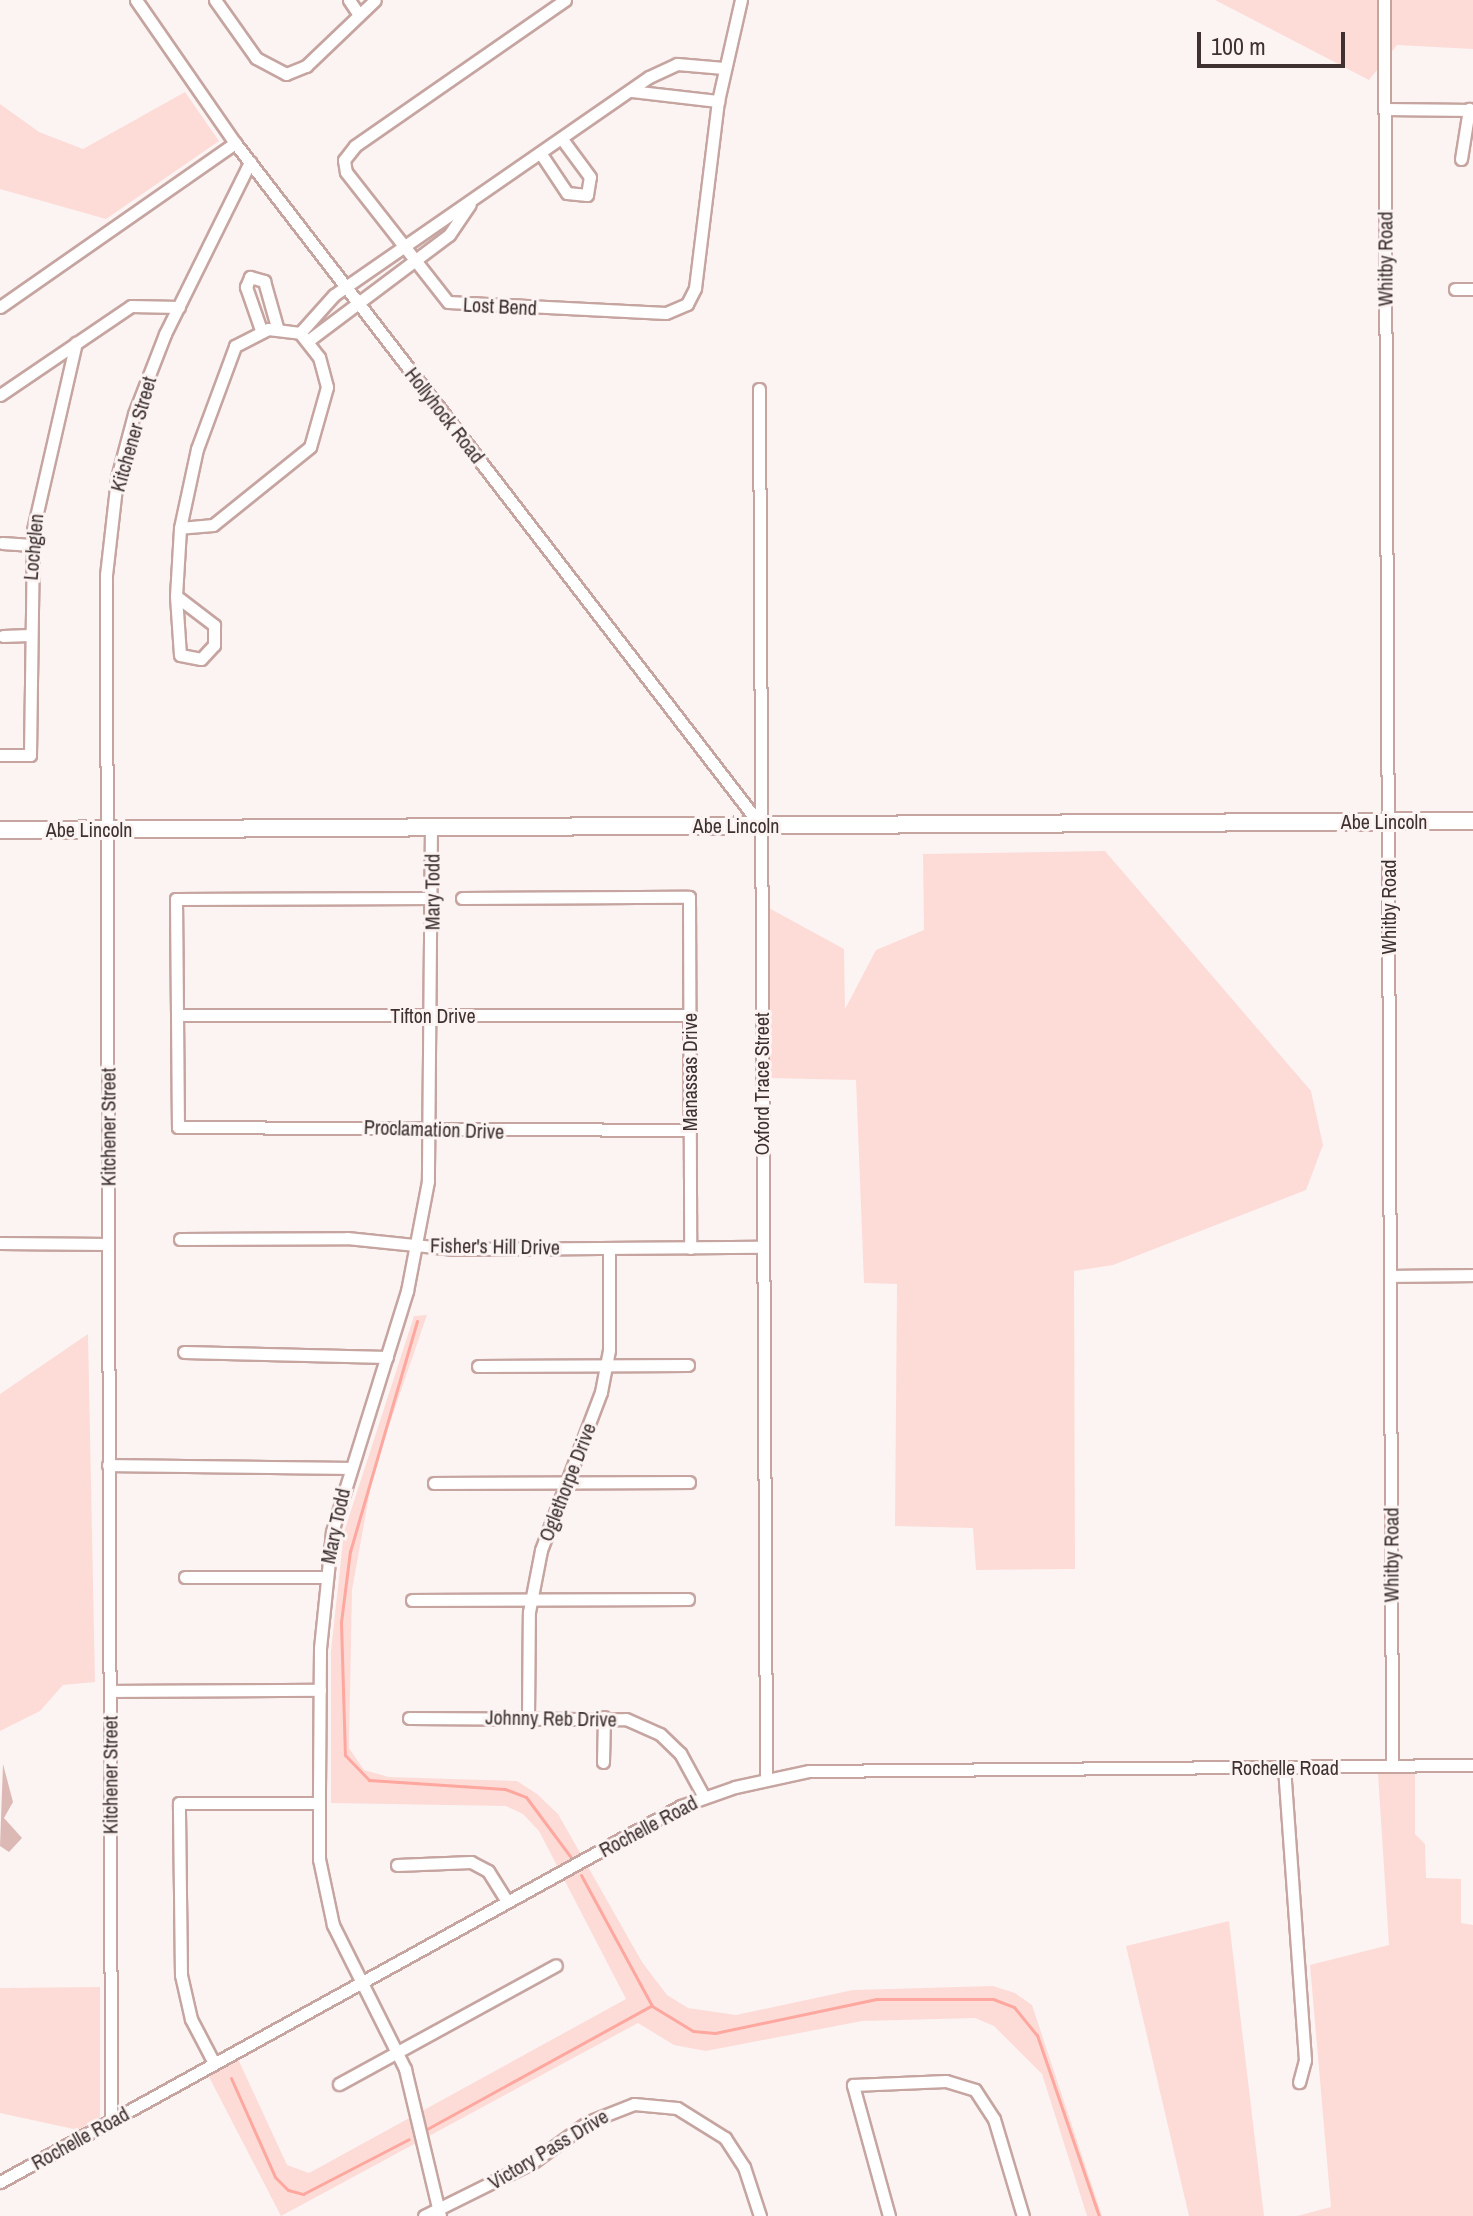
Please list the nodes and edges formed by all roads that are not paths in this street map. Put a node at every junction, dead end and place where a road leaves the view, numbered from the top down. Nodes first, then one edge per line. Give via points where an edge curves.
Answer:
1 (136, 0) edge
2 (215, 0) edge
3 (349, 0) edge
4 (375, 0) edge
5 (565, 0) edge
6 (741, 0) edge
7 (1384, 0) edge
8 (357, 12) junction
9 (724, 68) junction
10 (630, 92) junction
11 (718, 101) junction
12 (1385, 109) junction
13 (1471, 110) edge
14 (562, 139) junction
15 (235, 143) junction
16 (541, 154) junction
17 (1461, 159) dead end
18 (250, 162) junction
19 (470, 204) junction
20 (404, 247) junction
21 (414, 261) junction
22 (347, 288) junction
23 (1455, 289) dead end
24 (1473, 289) edge
25 (270, 299) junction
26 (252, 304) junction
27 (359, 304) junction
28 (0, 307) edge
29 (179, 307) junction
30 (316, 314) junction
31 (277, 327) junction
32 (327, 327) junction
33 (261, 330) junction
34 (304, 337) junction
35 (76, 343) junction
36 (759, 389) dead end
37 (0, 395) edge
38 (180, 528) junction
39 (2, 543) edge
40 (32, 545) junction
41 (176, 596) junction
42 (29, 635) junction
43 (3, 636) dead end
44 (0, 755) edge
45 (1388, 821) junction
46 (1473, 821) edge
47 (431, 825) junction
48 (760, 825) junction
49 (106, 829) junction
50 (0, 830) edge
51 (432, 898) junction
52 (462, 898) dead end
53 (433, 1014) junction
54 (177, 1015) junction
55 (689, 1015) junction
56 (432, 1130) junction
57 (689, 1130) junction
58 (180, 1239) dead end
59 (0, 1243) edge
60 (108, 1244) junction
61 (417, 1244) junction
62 (762, 1247) junction
63 (609, 1248) junction
64 (690, 1248) junction
65 (1473, 1275) edge
66 (1390, 1276) junction
67 (184, 1352) dead end
68 (387, 1357) junction
69 (606, 1365) junction
70 (688, 1365) dead end
71 (478, 1366) dead end
72 (108, 1465) junction
73 (348, 1468) junction
74 (689, 1482) dead end
75 (434, 1483) dead end
76 (562, 1484) junction
77 (185, 1577) dead end
78 (325, 1577) junction
79 (531, 1599) junction
80 (688, 1599) dead end
81 (412, 1600) dead end
82 (320, 1690) junction
83 (110, 1691) junction
84 (528, 1717) junction
85 (604, 1717) junction
86 (409, 1718) dead end
87 (603, 1762) dead end
88 (1473, 1765) edge
89 (1392, 1766) junction
90 (1284, 1767) junction
91 (766, 1779) junction
92 (704, 1797) junction
93 (319, 1803) junction
94 (397, 1865) dead end
95 (507, 1902) junction
96 (556, 1965) dead end
97 (359, 1982) junction
98 (398, 2051) junction
99 (214, 2063) junction
100 (1299, 2082) dead end
101 (339, 2084) dead end
102 (111, 2120) junction
103 (0, 2182) edge
104 (439, 2213) edge
105 (424, 2216) edge
106 (760, 2216) edge
107 (889, 2216) edge
108 (1023, 2216) edge

1 - 15 street, Hollyhock Road
2 - 8 street via 256,58 286,74 306,66
3 - 8 street
4 - 8 street
5 - 20 street, Lost Bend via 355,146 344,160 346,172
6 - 9 street
7 - 12 street, Whitby Road
9 - 10 street via 677,64
9 - 11 street
10 - 11 street
10 - 14 street
11 - 21 street, Lost Bend via 695,288 681,308 666,313 461,306 439,295
12 - 13 street
12 - 45 street, Whitby Road
13 - 17 street
14 - 16 street
14 - 16 street via 590,177 587,195 567,193
15 - 18 street, Hollyhock Road
15 - 28 street
16 - 19 street
18 - 22 street, Hollyhock Road
18 - 29 street, Kitchener Street
19 - 20 street
19 - 21 street via 457,228
20 - 21 street, Lost Bend
20 - 22 street
21 - 27 street
22 - 27 street, Hollyhock Road
22 - 30 street
23 - 24 street
25 - 26 street
25 - 26 street via 264,281 250,277
25 - 31 street
26 - 33 street
27 - 32 street
27 - 48 street, Hollyhock Road
29 - 35 street via 131,306
29 - 49 street, Kitchener Street via 134,414 117,478 104,606
30 - 32 street
30 - 34 street
31 - 33 street
31 - 34 street
32 - 34 street
33 - 38 street via 235,346 227,360
34 - 38 street via 327,387 310,447 213,525
35 - 37 street
35 - 40 street, Lochglen via 40,482
36 - 48 street, Oxford Trace Street
38 - 41 street
39 - 40 street
40 - 42 street, Lochglen
41 - 41 street via 214,625 214,645 201,659 180,655
42 - 43 street
42 - 44 street, Lochglen via 30,755
45 - 46 street, Abe Lincoln
45 - 48 street, Abe Lincoln
45 - 66 street, Whitby Road
47 - 48 street, Abe Lincoln
47 - 49 street, Abe Lincoln
47 - 51 street, Mary Todd
48 - 62 street, Oxford Trace Street
49 - 50 street, Abe Lincoln
49 - 60 street, Kitchener Street
51 - 53 street, Mary Todd
51 - 54 street via 176,899
52 - 55 street, Manassas Drive via 689,897
53 - 54 street, Tifton Drive
53 - 55 street, Tifton Drive
53 - 56 street, Mary Todd
54 - 56 street, Proclamation Drive via 178,1127
55 - 57 street, Manassas Drive
56 - 57 street, Proclamation Drive
56 - 61 street, Mary Todd
57 - 64 street, Manassas Drive
58 - 61 street, Fisher's Hill Drive
59 - 60 street
60 - 72 street, Kitchener Street
61 - 63 street, Fisher's Hill Drive
61 - 68 street, Mary Todd
62 - 64 street, Fisher's Hill Drive
62 - 91 street, Oxford Trace Street
63 - 64 street, Fisher's Hill Drive
63 - 69 street, Oglethorpe Drive
65 - 66 street
66 - 89 street, Whitby Road
67 - 68 street
68 - 73 street, Mary Todd
69 - 70 street
69 - 71 street
69 - 76 street, Oglethorpe Drive via 590,1423
72 - 73 street
72 - 83 street, Kitchener Street
73 - 78 street, Mary Todd
74 - 76 street
75 - 76 street
76 - 79 street, Oglethorpe Drive
77 - 78 street
78 - 82 street, Mary Todd
79 - 80 street
79 - 81 street
79 - 84 street, Oglethorpe Drive
82 - 83 street
82 - 93 street, Mary Todd
83 - 102 street, Kitchener Street
84 - 85 street, Johnny Reb Drive
84 - 86 street, Johnny Reb Drive
85 - 87 street
85 - 92 street, Johnny Reb Drive via 660,1734 680,1753
88 - 89 street, Rochelle Road
89 - 90 street, Rochelle Road
90 - 91 street, Rochelle Road via 809,1771
90 - 100 street via 1305,2060
91 - 92 street, Rochelle Road
92 - 95 street, Rochelle Road
93 - 97 street, Mary Todd via 324,1895
93 - 99 street via 179,1803 181,1975 191,2019
94 - 95 street via 471,1862 495,1879
95 - 97 street, Rochelle Road
96 - 98 street
97 - 98 street, Mary Todd
97 - 99 street, Rochelle Road
98 - 101 street
98 - 104 street, Mary Todd
99 - 102 street, Rochelle Road
102 - 103 street, Rochelle Road
104 - 105 street, Victory Pass Drive
104 - 106 street, Victory Pass Drive via 533,2162 605,2113 651,2104 694,2115 725,2138 744,2167
107 - 108 street via 853,2085 946,2081 975,2090 994,2119

